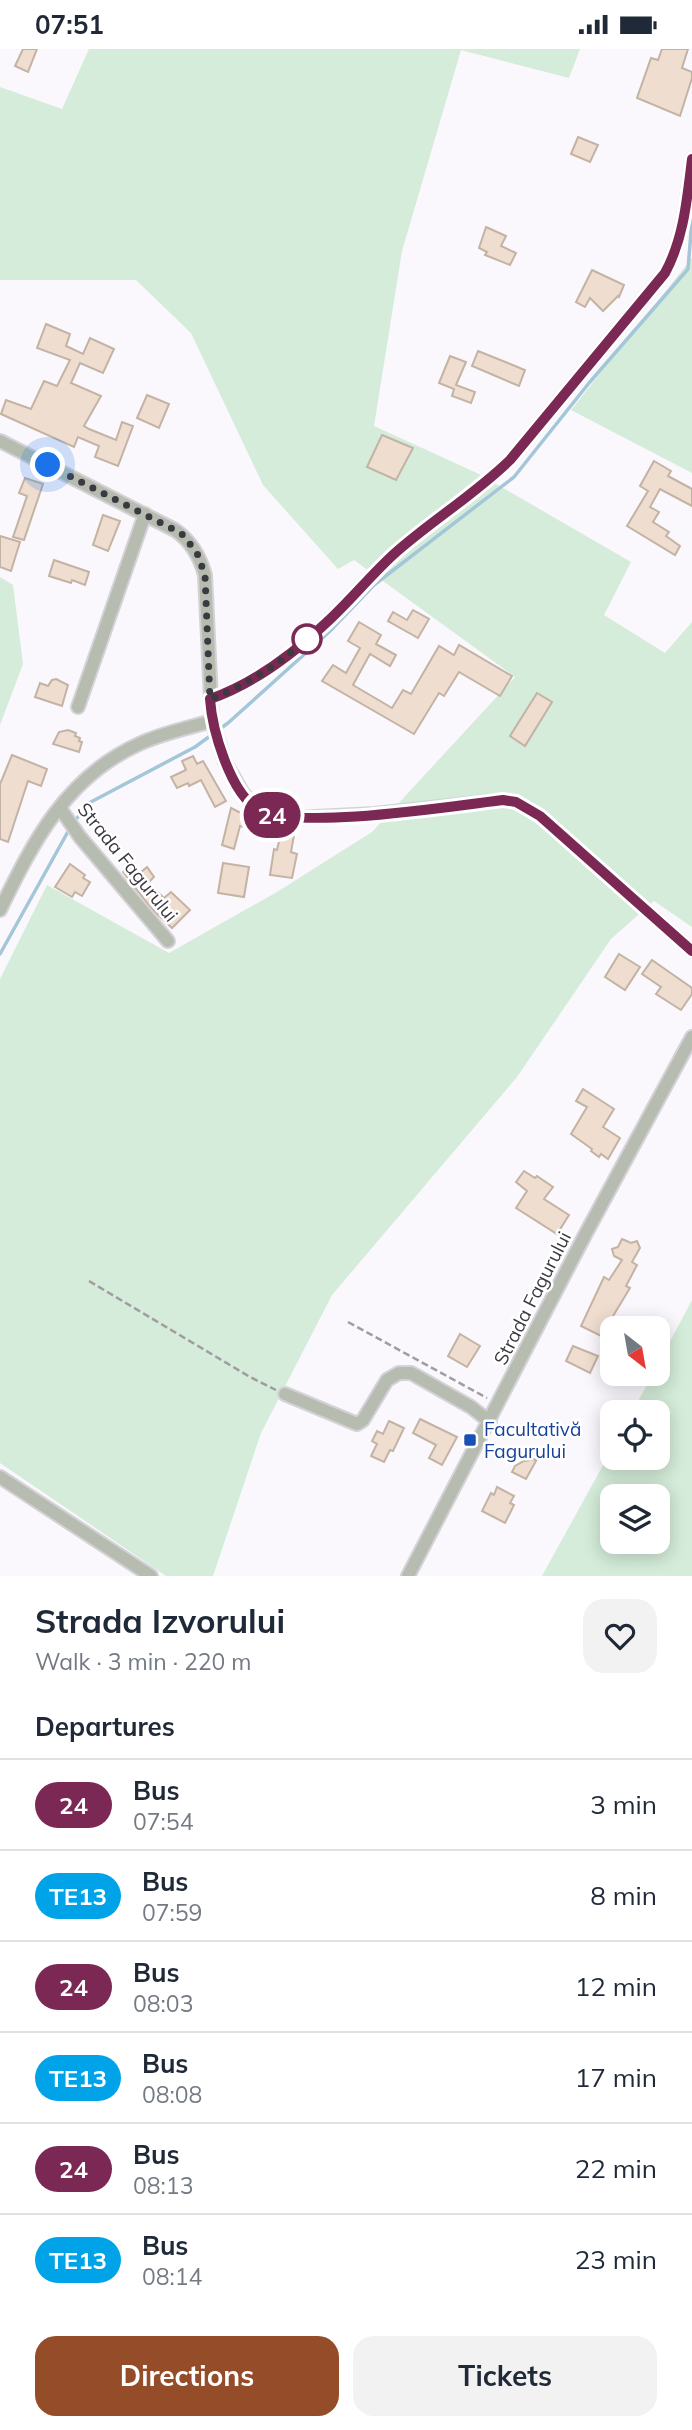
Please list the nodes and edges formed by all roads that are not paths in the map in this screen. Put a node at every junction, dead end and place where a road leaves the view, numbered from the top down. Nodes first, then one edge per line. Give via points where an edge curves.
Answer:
1 (692, 159) edge
2 (0, 440) edge
3 (145, 514) junction
4 (210, 699) junction
5 (78, 707) dead end
6 (214, 729) junction
7 (60, 807) junction
8 (0, 910) edge
9 (168, 941) dead end
10 (692, 951) edge
11 (692, 1037) edge
12 (285, 1394) road end
13 (490, 1422) junction
14 (0, 1476) edge
15 (151, 1576) edge
16 (408, 1576) edge

1 - 4 street via 683,228 665,273 510,460 395,554 293,651 242,685
2 - 3 street
3 - 4 street via 183,535 203,565
3 - 5 street
4 - 6 street
6 - 7 street, Strada Fagurului via 139,744 89,776
6 - 10 street via 242,792 255,808 272,816 352,816 516,802 540,816
7 - 8 street, Strada Fagurului via 38,835
7 - 9 street, Strada Fagurului
11 - 13 street, Strada Fagurului
12 - 13 street via 357,1425 387,1380 411,1373 471,1406
13 - 16 street, Strada Fagurului
14 - 15 street

